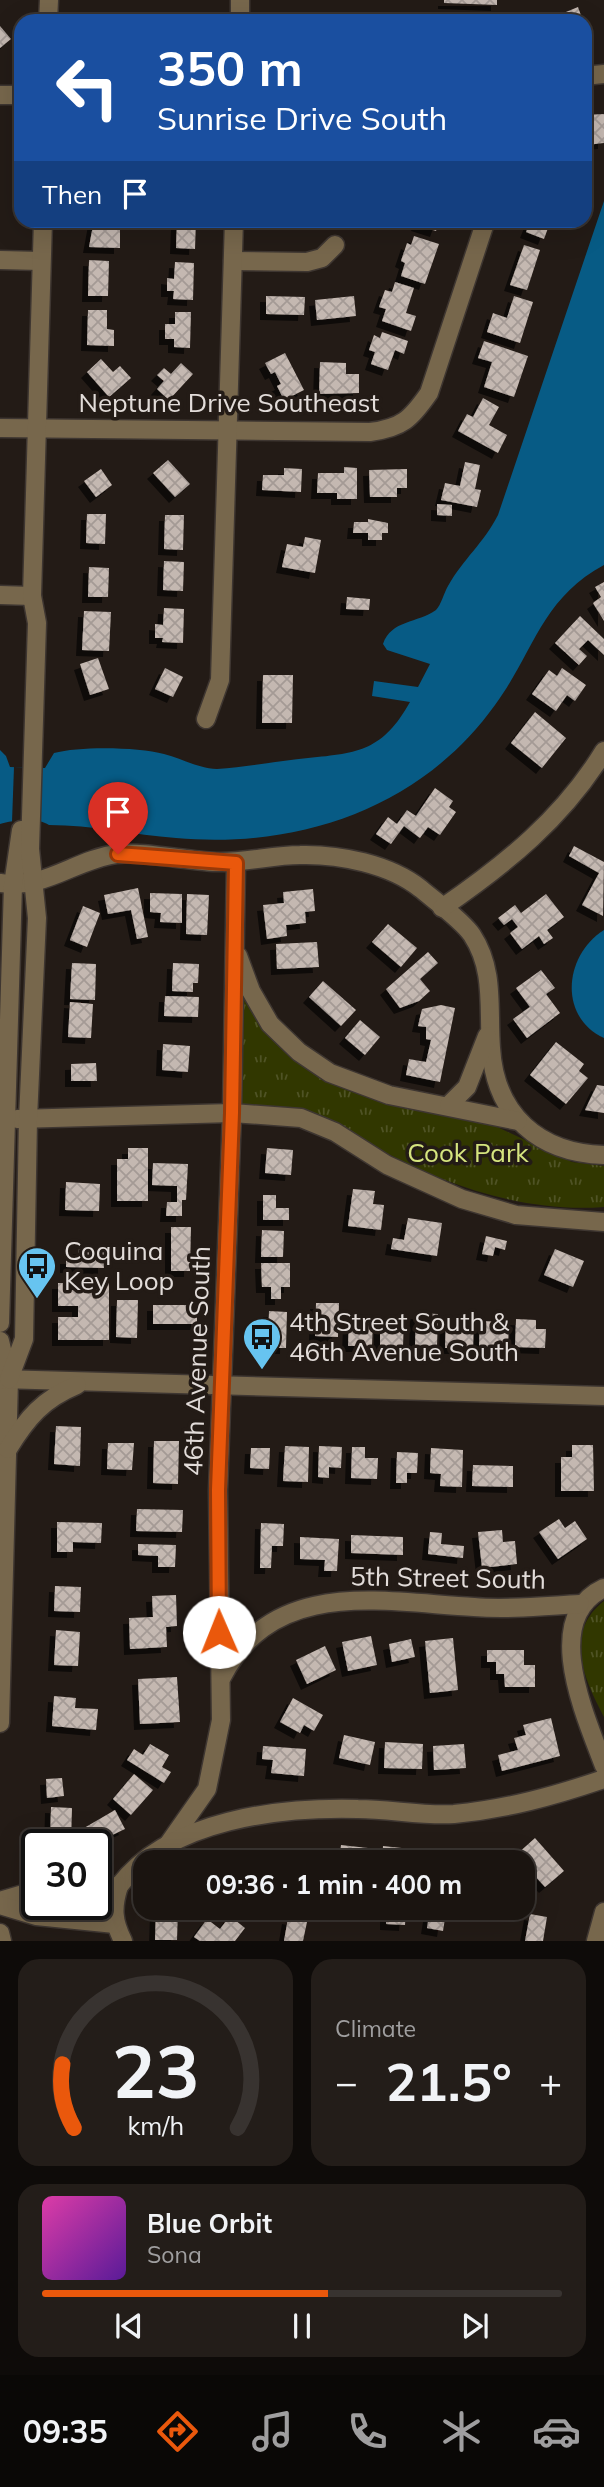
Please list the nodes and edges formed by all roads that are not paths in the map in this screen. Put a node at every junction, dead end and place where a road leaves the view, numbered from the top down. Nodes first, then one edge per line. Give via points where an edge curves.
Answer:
1 (43, 228) edge
2 (234, 228) edge
3 (482, 228) edge
4 (335, 245) dead end
5 (0, 260) edge
6 (41, 261) junction
7 (233, 261) junction
8 (0, 428) edge
9 (36, 429) junction
10 (228, 433) junction
11 (0, 595) edge
12 (32, 596) junction
13 (206, 719) dead end
14 (604, 751) edge
15 (26, 822) junction
16 (236, 863) junction
17 (7, 884) edge
18 (35, 884) junction
19 (442, 908) junction
20 (234, 943) junction
21 (491, 1025) junction
22 (449, 1105) junction
23 (232, 1113) junction
24 (2, 1119) edge
25 (28, 1119) junction
26 (518, 1121) junction
27 (604, 1155) edge
28 (601, 1226) edge
29 (0, 1323) edge
30 (0, 1342) edge
31 (4, 1379) edge
32 (84, 1382) junction
33 (223, 1388) junction
34 (604, 1396) edge
35 (7, 1450) junction
36 (604, 1588) edge
37 (580, 1604) junction
38 (221, 1680) junction
39 (0, 1723) edge
40 (604, 1766) edge
41 (604, 1779) edge
42 (167, 1846) junction
43 (118, 1886) junction
44 (112, 1887) edge
45 (21, 1896) edge
46 (0, 1903) edge
47 (604, 1912) edge
48 (115, 1924) junction
49 (0, 1933) edge
50 (2, 1941) edge
51 (123, 1941) edge
52 (596, 1941) edge

1 - 6 street
2 - 7 street
3 - 10 street, Neptune Drive Southeast via 429,393 413,415 392,429 370,432
4 - 7 street via 322,258 307,262
5 - 6 street
6 - 9 street
7 - 10 street
8 - 9 street, Neptune Drive Southeast
9 - 10 street, Neptune Drive Southeast
9 - 12 street
10 - 13 street via 220,680
11 - 12 street
12 - 15 street via 26,621
14 - 19 street via 555,817 501,868
15 - 17 street
15 - 18 street
16 - 18 street via 118,854 90,860
16 - 19 street via 300,855 365,863 418,887
16 - 20 street, 46th Avenue South
17 - 18 street
17 - 24 street
18 - 25 street
19 - 21 street via 471,933 482,956 491,990
20 - 22 street via 251,991 270,1024 299,1052 359,1086
20 - 23 street, 46th Avenue South
21 - 22 street via 467,1087
21 - 26 street via 491,1050 500,1085
22 - 26 street
23 - 25 street
23 - 28 street via 301,1118 462,1199 516,1214
23 - 33 street, 46th Avenue South
24 - 25 street
24 - 29 street
25 - 31 street via 24,1339
26 - 27 street via 551,1146
30 - 31 street
31 - 32 street
31 - 35 street
32 - 33 street
32 - 35 street via 41,1404 27,1417
33 - 34 street
33 - 38 street, 46th Avenue South via 218,1490
35 - 39 street
36 - 37 street
37 - 38 street, 5th Street South via 474,1607 391,1600 314,1606 282,1615 256,1632 233,1656
37 - 40 street via 572,1630 573,1670
38 - 42 street, 46th Avenue South via 221,1720 207,1789
41 - 42 street via 511,1807 451,1814 361,1809 270,1813
42 - 43 street via 131,1870
43 - 44 street
43 - 48 street
45 - 46 street
46 - 48 street via 36,1916
47 - 52 street
48 - 51 street
49 - 50 street

